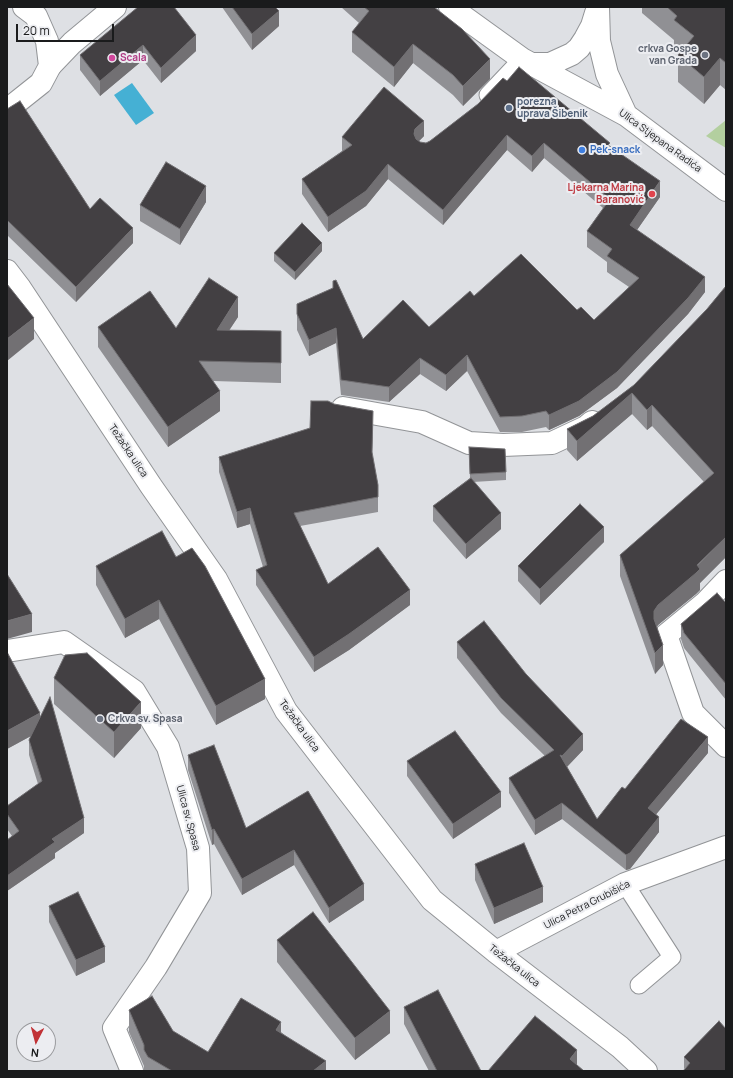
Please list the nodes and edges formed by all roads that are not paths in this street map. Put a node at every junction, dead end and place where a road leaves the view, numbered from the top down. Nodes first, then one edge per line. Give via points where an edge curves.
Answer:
1 (24, 7) edge
2 (115, 7) edge
3 (450, 7) edge
4 (598, 8) edge
5 (526, 61) junction
6 (50, 66) junction
7 (477, 106) edge
8 (7, 110) edge
9 (626, 115) junction
10 (726, 190) edge
11 (7, 271) edge
12 (336, 407) edge
13 (608, 410) edge
14 (726, 581) edge
15 (7, 650) edge
16 (726, 746) edge
17 (726, 847) edge
18 (625, 884) junction
19 (496, 952) junction
20 (639, 985) dead end
21 (132, 1071) edge
22 (646, 1071) edge

1 - 6 street via 36,16 47,41
2 - 6 street via 72,43
3 - 5 street, Ulica Stjepana Radića
4 - 5 street via 585,39 572,54 550,64
4 - 9 street via 600,41 608,74
5 - 7 lane
5 - 9 street, Ulica Stjepana Radića
6 - 8 street via 41,83
9 - 10 street, Ulica Stjepana Radića
11 - 19 street, Težačka ulica via 216,580 286,711 432,900
12 - 13 street via 422,422 469,443 503,445 552,443 586,427
14 - 16 street via 705,603 666,635 693,713
15 - 21 street, Ulica sv. Spasa via 64,642 134,691 168,748 198,848 200,893 156,967 114,1028
17 - 18 street, Ulica Petra Grubišića
18 - 19 street, Ulica Petra Grubišića
18 - 20 lane via 672,957
19 - 22 street, Težačka ulica via 620,1047

